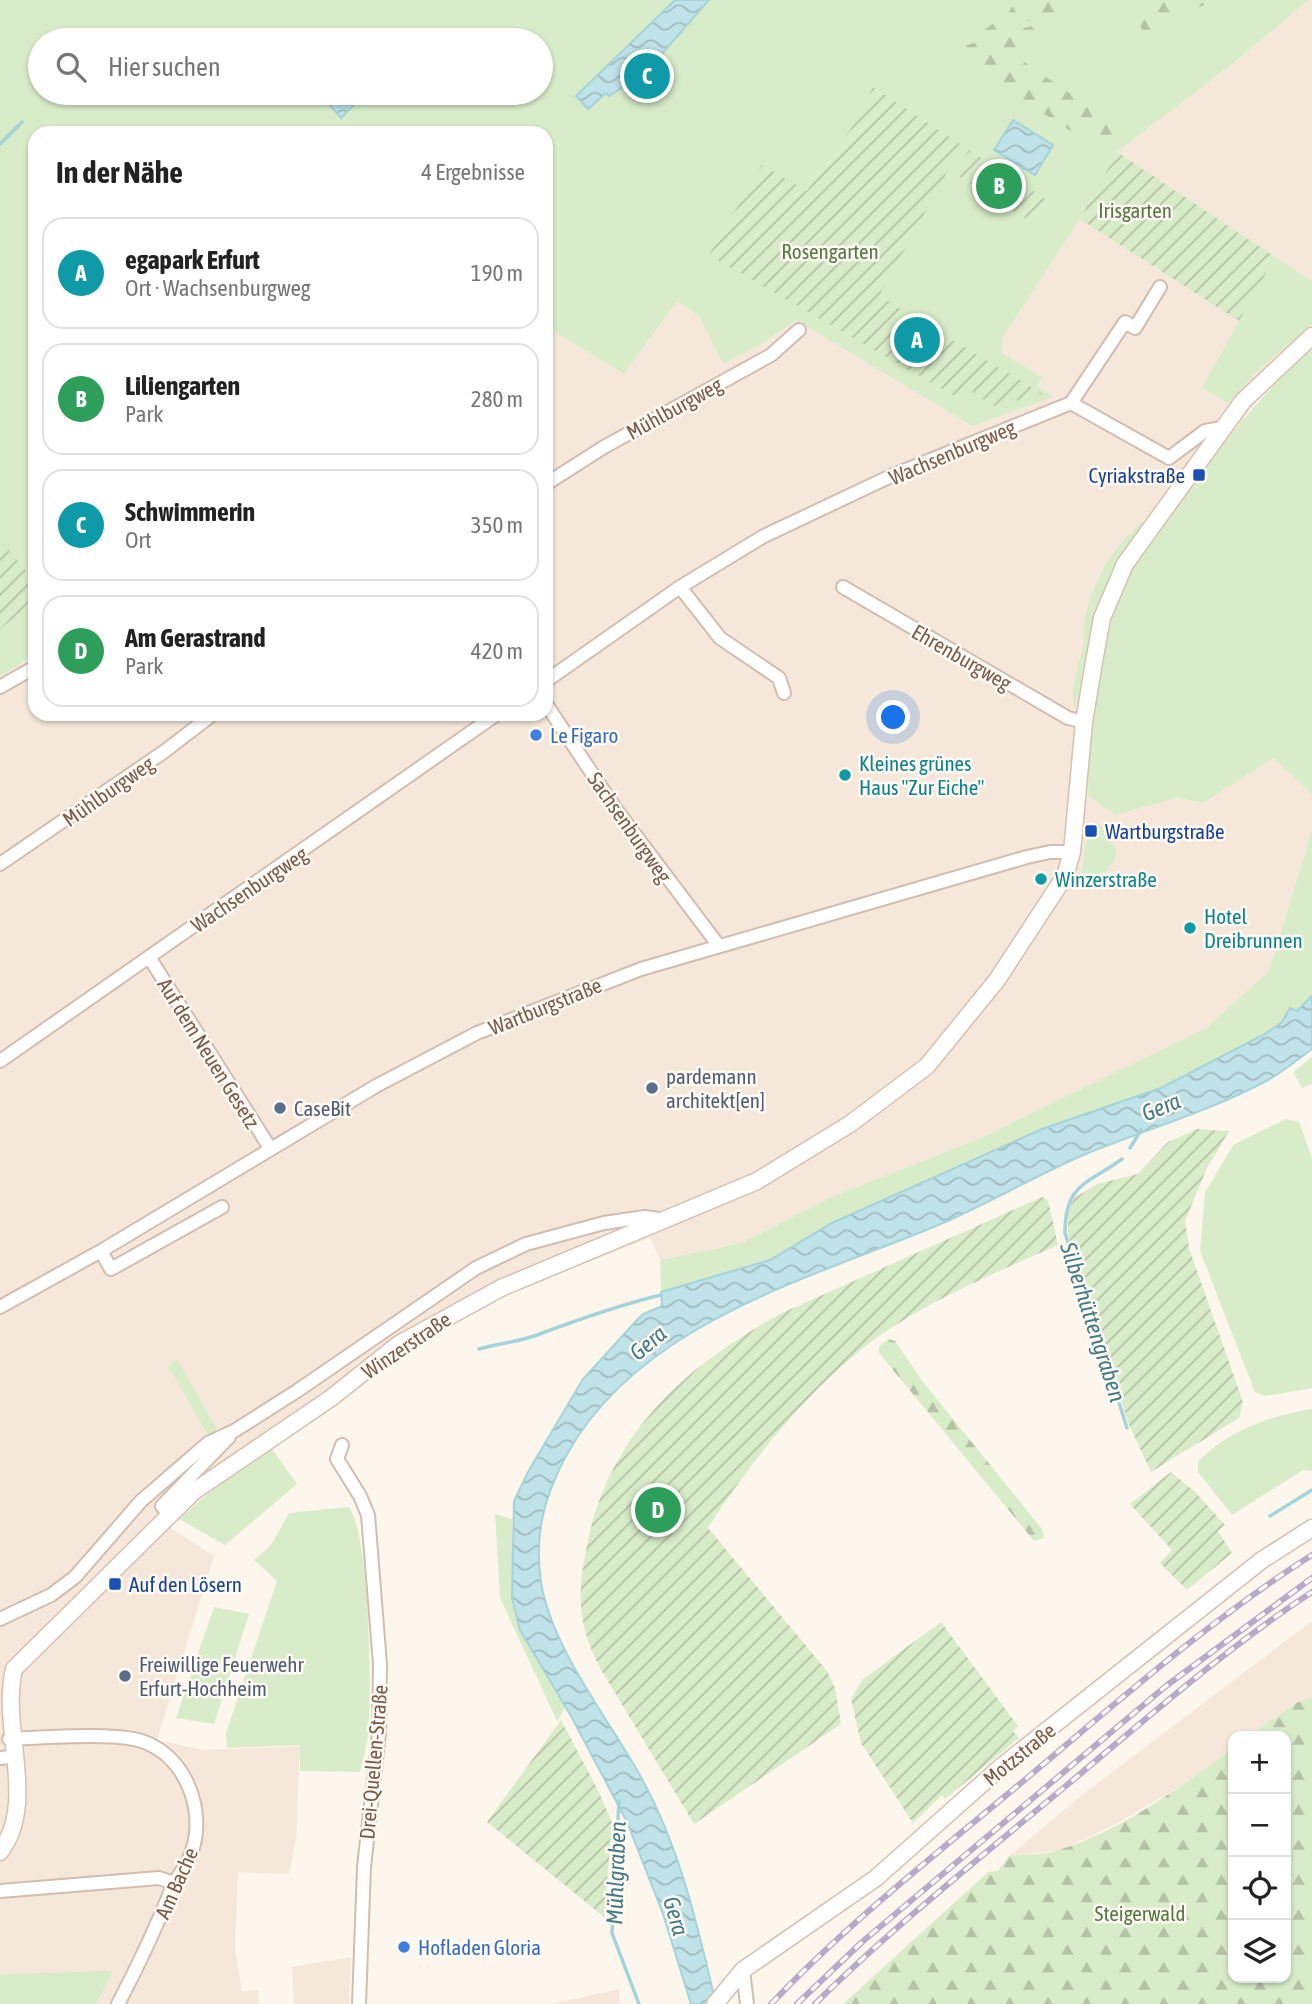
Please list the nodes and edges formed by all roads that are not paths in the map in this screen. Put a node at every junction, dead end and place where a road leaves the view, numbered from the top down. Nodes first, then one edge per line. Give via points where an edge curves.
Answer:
1 (1160, 287) dead end
2 (799, 330) dead end
3 (1312, 336) edge
4 (1071, 403) junction
5 (1222, 428) junction
6 (553, 480) edge
7 (680, 587) junction
8 (843, 587) dead end
9 (28, 671) edge
10 (553, 671) edge
11 (0, 687) edge
12 (784, 693) dead end
13 (553, 715) edge
14 (204, 721) edge
15 (487, 721) edge
16 (1084, 722) junction
17 (1072, 852) junction
18 (0, 864) edge
19 (719, 946) junction
20 (149, 957) junction
21 (0, 1061) edge
22 (270, 1148) junction
23 (222, 1206) dead end
24 (668, 1220) junction
25 (101, 1251) junction
26 (0, 1307) edge
27 (234, 1432) junction
28 (342, 1445) dead end
29 (169, 1514) junction
30 (1312, 1528) edge
31 (0, 1619) edge
32 (9, 1739) junction
33 (5, 1758) edge
34 (0, 1852) edge
35 (174, 1882) junction
36 (0, 1891) edge
37 (743, 1970) junction
38 (118, 2004) edge
39 (359, 2004) edge
40 (715, 2004) edge
41 (747, 2004) edge

1 - 4 street via 1135,328 1125,323
2 - 6 street, Mühlburgweg via 771,355
3 - 5 street via 1243,401
4 - 5 street via 1170,458 1205,432
4 - 7 street, Wachsenburgweg via 891,476 764,536
5 - 16 street, Winzerstraße via 1142,538 1113,590 1102,618
7 - 10 street, Wachsenburgweg
7 - 12 street via 720,638 779,678
8 - 16 street, Ehrenburgweg via 1068,718
9 - 11 street
13 - 19 street, Sachsenburgweg via 615,808
14 - 18 street, Mühlburgweg
15 - 20 street, Wachsenburgweg
16 - 17 street, Winzerstraße
17 - 19 street, Wartburgstraße via 1027,857
17 - 24 street, Winzerstraße via 1050,902 997,981 927,1066 804,1154 757,1181
19 - 22 street, Wartburgstraße via 641,968 477,1033
20 - 21 street, Wachsenburgweg
20 - 22 street, Auf dem Neuen Gesetz
22 - 25 street, Wartburgstraße
23 - 25 street via 111,1269
24 - 27 street, Winzerstraße via 645,1217 604,1223 501,1254
24 - 29 street, Winzerstraße via 558,1263 435,1322 193,1492
25 - 26 street, Wartburgstraße
27 - 29 street, Winzerstraße via 162,1506
27 - 31 street, Winzerstraße via 208,1443 141,1501 75,1577 51,1595
28 - 39 street, Drei-Quellen-Straße via 337,1459 368,1515 380,1664 379,1733 363,1867
29 - 32 street, Winzerstraße via 14,1669 8,1692
30 - 37 street, Motzstraße via 1262,1560 1002,1766 876,1878
32 - 33 street
32 - 35 street, Am Bache via 79,1737 146,1742 163,1754 184,1779 197,1806 192,1851
33 - 34 street via 16,1801 15,1825
35 - 36 street via 159,1878
35 - 38 street, Am Bache
37 - 40 street, Motzstraße
37 - 41 street

